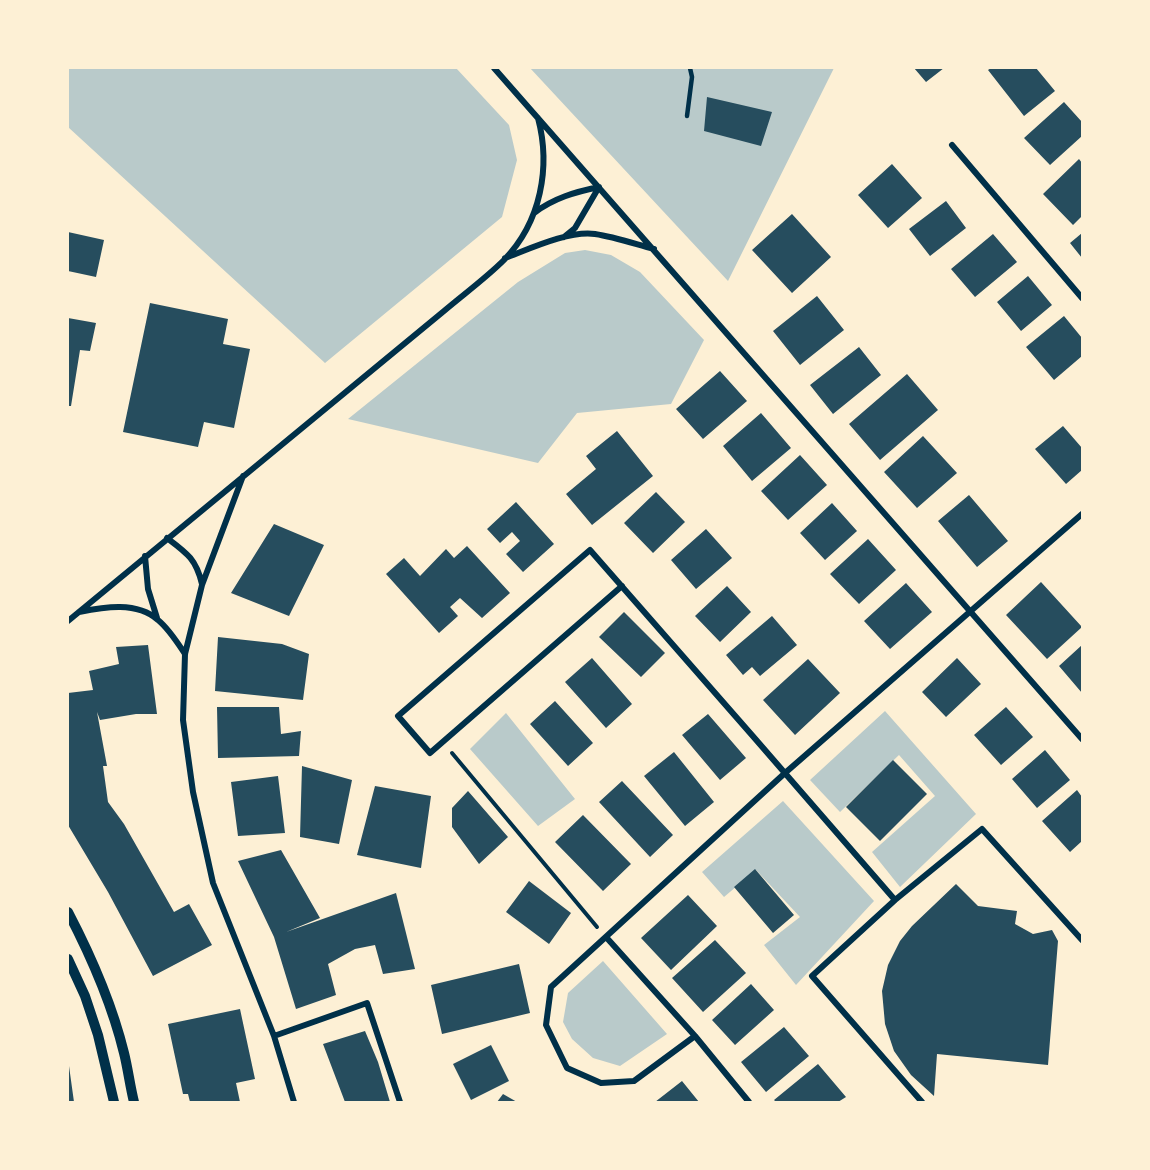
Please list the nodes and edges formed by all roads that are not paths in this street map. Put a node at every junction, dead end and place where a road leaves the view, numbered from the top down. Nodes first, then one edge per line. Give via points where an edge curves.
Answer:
1 (494, 68) edge
2 (690, 68) edge
3 (538, 116) junction
4 (687, 116) dead end
5 (952, 145) dead end
6 (599, 187) junction
7 (534, 213) junction
8 (562, 239) junction
9 (654, 249) junction
10 (505, 259) junction
11 (1083, 298) edge
12 (244, 475) junction
13 (1083, 513) edge
14 (167, 538) junction
15 (145, 556) junction
16 (202, 585) junction
17 (622, 586) junction
18 (969, 611) junction
19 (77, 613) junction
20 (157, 618) junction
21 (68, 621) edge
22 (185, 654) junction
23 (1083, 739) edge
24 (785, 773) junction
25 (895, 900) junction
26 (68, 912) edge
27 (606, 937) junction
28 (1083, 940) edge
29 (68, 959) edge
30 (694, 1035) junction
31 (274, 1036) junction
32 (114, 1102) edge
33 (134, 1102) edge
34 (294, 1102) edge
35 (400, 1102) edge
36 (749, 1102) edge
37 (922, 1102) edge

1 - 3 street
2 - 4 lane
3 - 6 street
3 - 7 street via 545,151 541,193
5 - 11 street
6 - 7 street via 559,198
6 - 8 street via 575,228
6 - 9 street
7 - 10 street
8 - 9 street via 593,233
8 - 10 street
9 - 18 street
10 - 12 street
12 - 14 street
12 - 16 street
13 - 18 street
14 - 15 street
14 - 16 street via 198,567
15 - 19 street
15 - 20 street via 148,589
16 - 22 street
17 - 17 street via 590,550 398,716 430,753
17 - 24 street
18 - 23 street
18 - 24 street
19 - 20 street via 123,607
19 - 21 street
20 - 22 street
22 - 31 street via 183,720 193,792 213,884
24 - 25 street
24 - 27 street
25 - 28 street via 982,829
25 - 37 street via 812,976
26 - 33 street via 102,988 124,1052
27 - 30 street
27 - 30 street via 551,987 546,1025 567,1068 601,1083 634,1081
29 - 32 street via 98,1035
30 - 36 street
31 - 34 street
31 - 35 street via 367,1003

